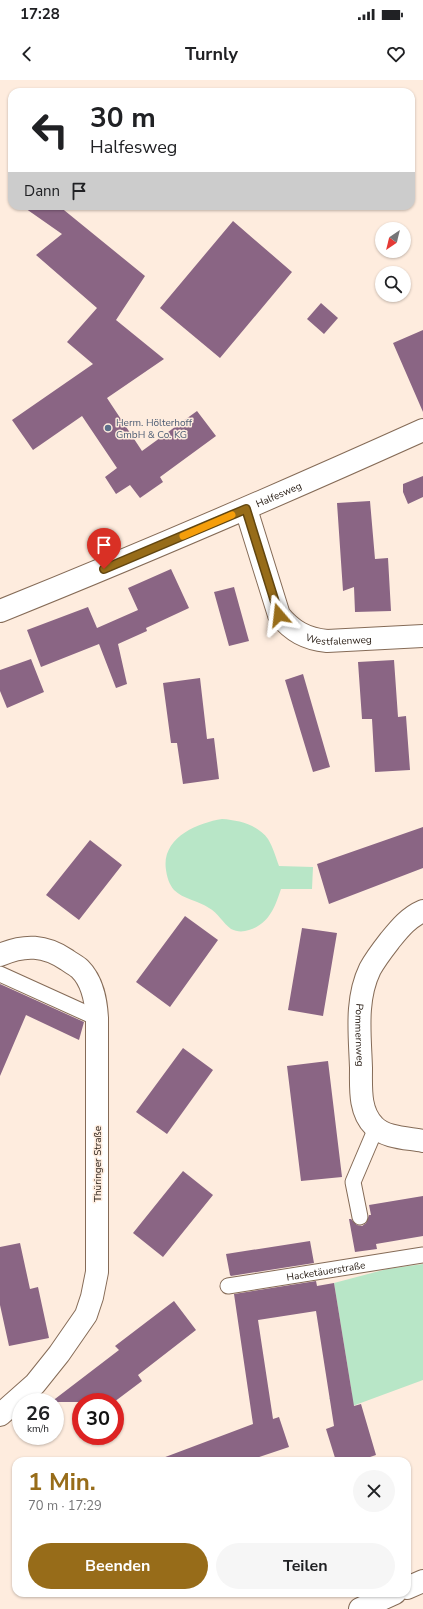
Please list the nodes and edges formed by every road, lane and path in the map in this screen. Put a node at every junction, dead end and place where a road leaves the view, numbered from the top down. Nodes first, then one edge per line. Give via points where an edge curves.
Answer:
1 (423, 430) edge
2 (246, 509) junction
3 (0, 611) edge
4 (423, 636) edge
5 (423, 911) edge
6 (0, 955) edge
7 (0, 974) edge
8 (97, 1018) junction
9 (376, 1128) junction
10 (423, 1141) edge
11 (360, 1217) dead end
12 (423, 1255) edge
13 (228, 1286) dead end
14 (0, 1415) edge
15 (423, 1582) edge
16 (411, 1586) edge
17 (386, 1597) edge
18 (360, 1609) edge

1 - 2 street, Halfesweg
2 - 3 street, Halfesweg
2 - 4 street, Westfalenweg via 279,615 297,633 311,639 327,641
5 - 9 street, Pommernweg via 403,925 378,957 370,969 362,992 359,1020 362,1100 365,1112
6 - 8 street, Thüringer Straße via 32,947 62,957 80,969 89,983 96,1000
7 - 8 lane
8 - 14 street, Thüringer Straße via 97,1272 92,1297 86,1315 59,1354 35,1384
9 - 10 street via 385,1133
9 - 11 lane via 354,1182
12 - 13 lane, Hacketäuerstraße
15 - 16 street
17 - 18 street

